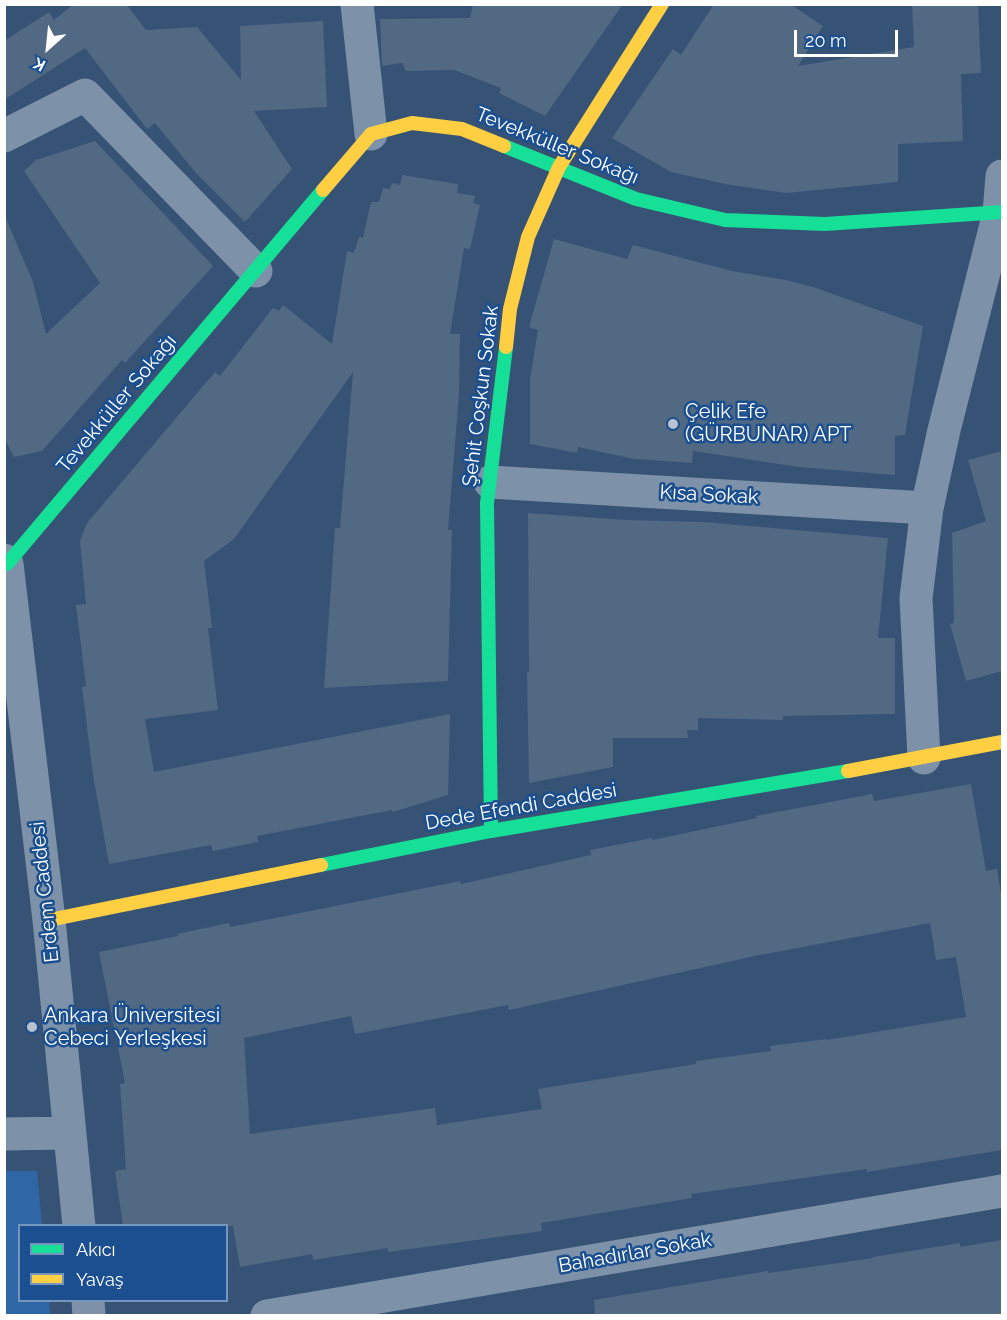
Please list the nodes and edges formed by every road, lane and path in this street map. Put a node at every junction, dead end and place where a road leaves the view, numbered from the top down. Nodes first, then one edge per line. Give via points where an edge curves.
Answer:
1 (357, 4) edge
2 (662, 4) edge
3 (371, 134) junction
4 (4, 136) edge
5 (559, 167) junction
6 (1002, 176) edge
7 (1001, 213) edge
8 (256, 271) junction
9 (490, 482) junction
10 (927, 508) junction
11 (5, 560) edge
12 (1002, 742) edge
13 (924, 758) junction
14 (491, 831) junction
15 (49, 920) junction
16 (69, 1133) junction
17 (4, 1134) edge
18 (1002, 1191) edge
19 (79, 1224) edge
20 (267, 1316) edge

1 - 3 street
2 - 5 street, Şehit Coşkun Sokak
3 - 5 street, Tevekküller Sokağı via 412,123 462,129
3 - 8 street, Tevekküller Sokağı
4 - 8 street via 85,95
5 - 7 street, Tevekküller Sokağı via 636,199 725,220 825,224
5 - 9 street, Şehit Coşkun Sokak via 528,237 510,309
6 - 7 street
7 - 10 street
8 - 11 street, Tevekküller Sokağı
9 - 10 street, Kısa Sokak
9 - 14 street, Şehit Coşkun Sokak
10 - 13 street via 916,598
11 - 15 street, Erdem Caddesi
12 - 13 street, Dede Efendi Caddesi
13 - 14 street, Dede Efendi Caddesi
14 - 15 street, Dede Efendi Caddesi
15 - 16 street, Erdem Caddesi
16 - 17 street
16 - 19 street, Erdem Caddesi
18 - 20 street, Bahadırlar Sokak

